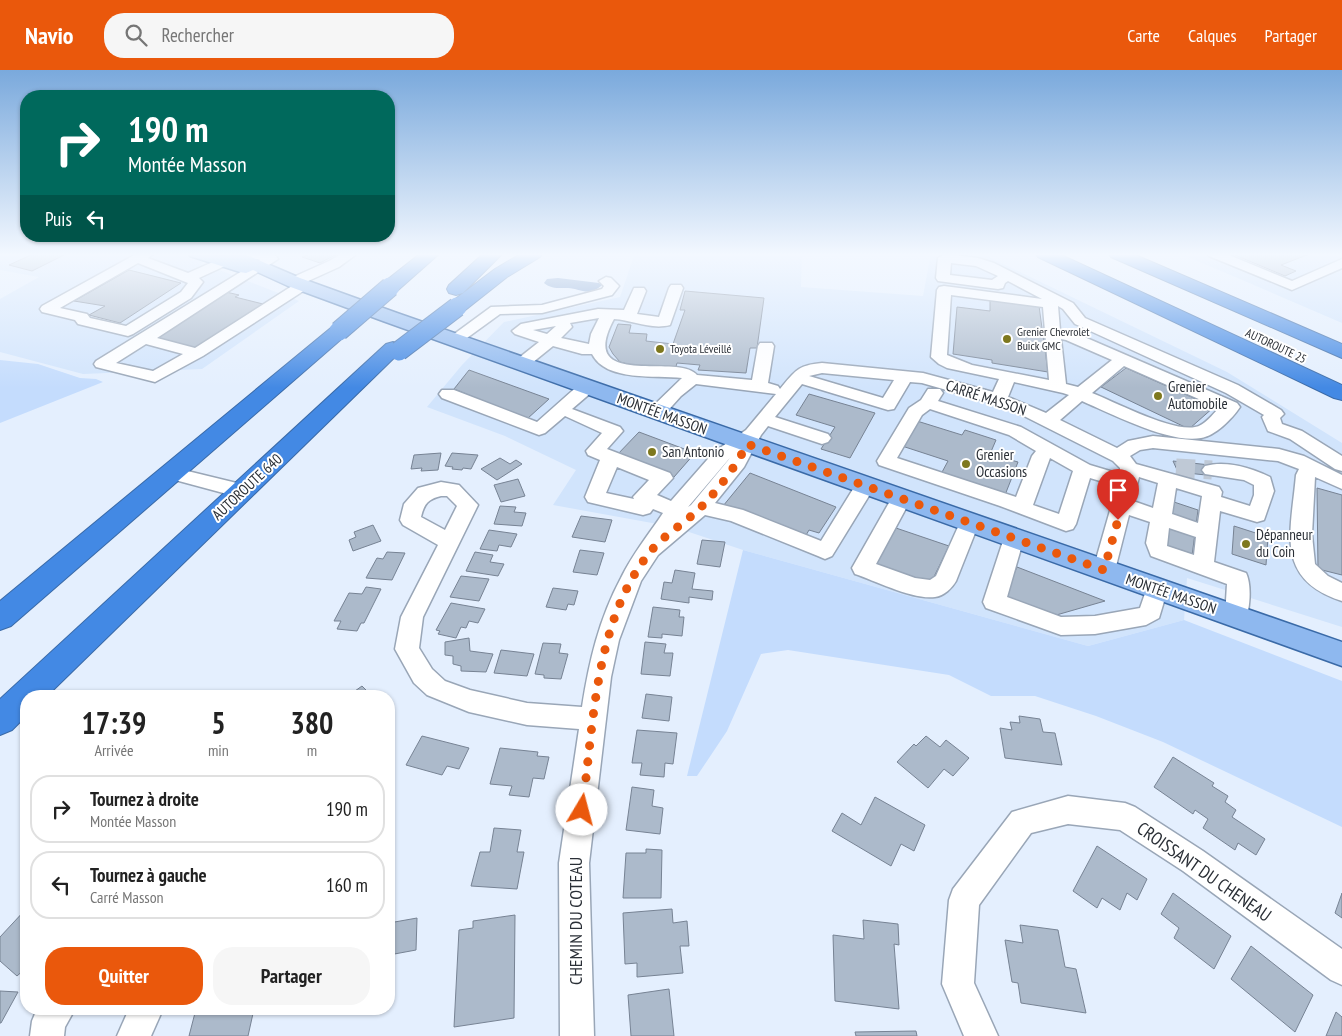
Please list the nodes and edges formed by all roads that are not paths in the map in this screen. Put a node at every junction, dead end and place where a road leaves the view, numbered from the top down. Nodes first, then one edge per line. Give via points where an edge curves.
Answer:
1 (66, 298) edge
2 (181, 298) edge
3 (209, 298) edge
4 (277, 298) edge
5 (337, 298) edge
6 (377, 298) edge
7 (455, 298) edge
8 (460, 298) edge
9 (585, 298) edge
10 (636, 298) edge
11 (673, 298) edge
12 (943, 298) edge
13 (997, 298) edge
14 (1052, 298) edge
15 (1155, 298) edge
16 (1169, 298) edge
17 (1219, 298) edge
18 (1247, 298) edge
19 (449, 305) junction
20 (609, 314) junction
21 (629, 315) junction
22 (561, 320) junction
23 (665, 322) junction
24 (1054, 333) junction
25 (144, 339) junction
26 (659, 339) dead end
27 (454, 340) junction
28 (550, 340) junction
29 (1342, 340) edge
30 (766, 346) dead end
31 (598, 349) junction
32 (1148, 351) junction
33 (1342, 352) edge
34 (197, 353) junction
35 (1127, 361) junction
36 (521, 364) junction
37 (666, 373) junction
38 (905, 376) junction
39 (1008, 376) junction
40 (798, 378) junction
41 (692, 379) junction
42 (939, 382) junction
43 (759, 386) junction
44 (1058, 386) junction
45 (1340, 388) edge
46 (592, 389) junction
47 (675, 392) junction
48 (448, 394) dead end
49 (784, 394) junction
50 (1082, 394) junction
51 (998, 399) junction
52 (928, 404) junction
53 (566, 412) junction
54 (657, 412) junction
55 (764, 419) junction
56 (1048, 421) junction
57 (822, 438) dead end
58 (1187, 439) junction
59 (746, 440) junction
60 (1049, 450) junction
61 (611, 457) junction
62 (1342, 465) edge
63 (1308, 466) junction
64 (1083, 469) junction
65 (1128, 469) junction
66 (1212, 470) tunnel mouth
67 (171, 473) junction
68 (1172, 473) junction
69 (1342, 483) edge
70 (865, 486) junction
71 (242, 492) junction
72 (646, 498) junction
73 (901, 498) junction
74 (1210, 501) junction
75 (1122, 505) junction
76 (1022, 508) junction
77 (689, 511) junction
78 (1161, 518) junction
79 (969, 523) junction
80 (1207, 533) junction
81 (1014, 538) junction
82 (450, 542) dead end
83 (1203, 567) junction
84 (1104, 570) junction
85 (1157, 588) junction
86 (1342, 592) edge
87 (1236, 616) junction
88 (0, 618) edge
89 (1342, 654) edge
90 (32, 690) edge
91 (20, 701) edge
92 (594, 719) junction
93 (0, 720) edge
94 (1342, 969) edge
95 (54, 1015) edge
96 (143, 1015) edge
97 (47, 1036) edge
98 (134, 1036) edge
99 (577, 1036) edge
100 (981, 1036) edge

1 - 2 street via 47,309 82,317 83,321 128,330
3 - 25 street
4 - 34 street
5 - 27 main road, MONTÉE MASSON
6 - 67 highway, bridge
7 - 19 highway
8 - 19 highway
9 - 27 street via 537,310 496,310
10 - 21 street
11 - 23 street
12 - 39 street via 939,354 942,360 982,365
13 - 24 street via 1050,304
14 - 32 street via 1068,306 1080,321
15 - 45 highway
16 - 45 highway, AUTOROUTE 25
17 - 33 highway, AUTOROUTE 25
18 - 29 highway
19 - 71 highway, AUTOROUTE 640, bridge via 360,380
20 - 21 street
20 - 22 street
20 - 31 street via 599,336
21 - 23 street via 635,319
22 - 28 street via 564,328
22 - 28 street via 520,331
23 - 26 street
24 - 35 street via 1070,336
24 - 44 street
25 - 34 street
25 - 34 street via 102,364 155,377
27 - 36 main road, MONTÉE MASSON
28 - 31 street via 582,349
28 - 36 street
30 - 43 street
31 - 37 street via 604,359 616,366
32 - 35 street
32 - 62 street via 1232,389 1275,414 1271,417 1274,427 1296,435
35 - 50 street
35 - 58 street via 1232,407 1207,429
36 - 46 main road, MONTÉE MASSON
37 - 41 street via 684,372
37 - 47 street via 668,386
38 - 40 street, CARRÉ MASSON via 815,368
38 - 40 street via 888,405
38 - 42 street, CARRÉ MASSON
39 - 44 street
39 - 51 street
40 - 49 street, CARRÉ MASSON
41 - 43 street
41 - 47 street
42 - 51 street, CARRÉ MASSON
42 - 52 street
43 - 49 street
44 - 50 street
46 - 53 street
46 - 54 main road, MONTÉE MASSON
47 - 54 street
48 - 53 street via 539,429
49 - 55 street, CARRÉ MASSON
50 - 56 street
50 - 58 street
51 - 56 street, CARRÉ MASSON
52 - 60 street via 1010,429
52 - 76 street via 915,412 886,461
53 - 61 street via 614,431 594,451
54 - 59 main road, MONTÉE MASSON
55 - 57 street
55 - 59 street, CARRÉ MASSON
56 - 65 street, CARRÉ MASSON
58 - 63 street via 1279,455
58 - 65 street via 1144,443 1128,448
59 - 70 main road, MONTÉE MASSON
59 - 77 street, CHEMIN DU COTEAU via 738,463
59 - 77 street, CHEMIN DU COTEAU via 721,456
60 - 64 street
60 - 76 street via 1041,456
61 - 72 street via 663,478
61 - 72 street via 595,497 643,508
63 - 69 street
63 - 86 street via 1302,558 1316,579
64 - 65 street
64 - 76 street via 1066,524
65 - 68 street
65 - 75 street
66 - 74 street via 1248,474 1260,480 1264,488 1257,515
67 - 71 street
67 - 88 highway
68 - 74 street via 1212,492
68 - 78 street
70 - 73 main road, MONTÉE MASSON
70 - 77 street via 825,550 736,515
71 - 90 highway, AUTOROUTE 640
72 - 77 street
73 - 79 main road, MONTÉE MASSON
73 - 79 street via 863,568 914,586 926,589 939,587 945,581
74 - 80 street
75 - 78 street
75 - 84 street
77 - 92 street, CHEMIN DU COTEAU via 652,549 631,579 614,616 602,664
78 - 80 street
78 - 83 street via 1156,543 1158,551
79 - 81 main road, MONTÉE MASSON
80 - 83 street
81 - 84 main road, MONTÉE MASSON
81 - 85 street via 994,602 1048,623 1080,627 1146,616 1151,612
82 - 92 street via 412,617 407,649 423,676 436,688 469,701 527,714
83 - 87 street via 1238,578
84 - 85 main road, MONTÉE MASSON
85 - 87 main road, MONTÉE MASSON
87 - 89 main road, MONTÉE MASSON
91 - 93 highway, AUTOROUTE 640
92 - 99 street, CHEMIN DU COTEAU via 574,863
94 - 100 street, CROISSANT DU CHENEAU via 1193,861 1125,818 1068,810 1022,822 964,900 958,984
95 - 97 street via 49,1021
96 - 98 street

